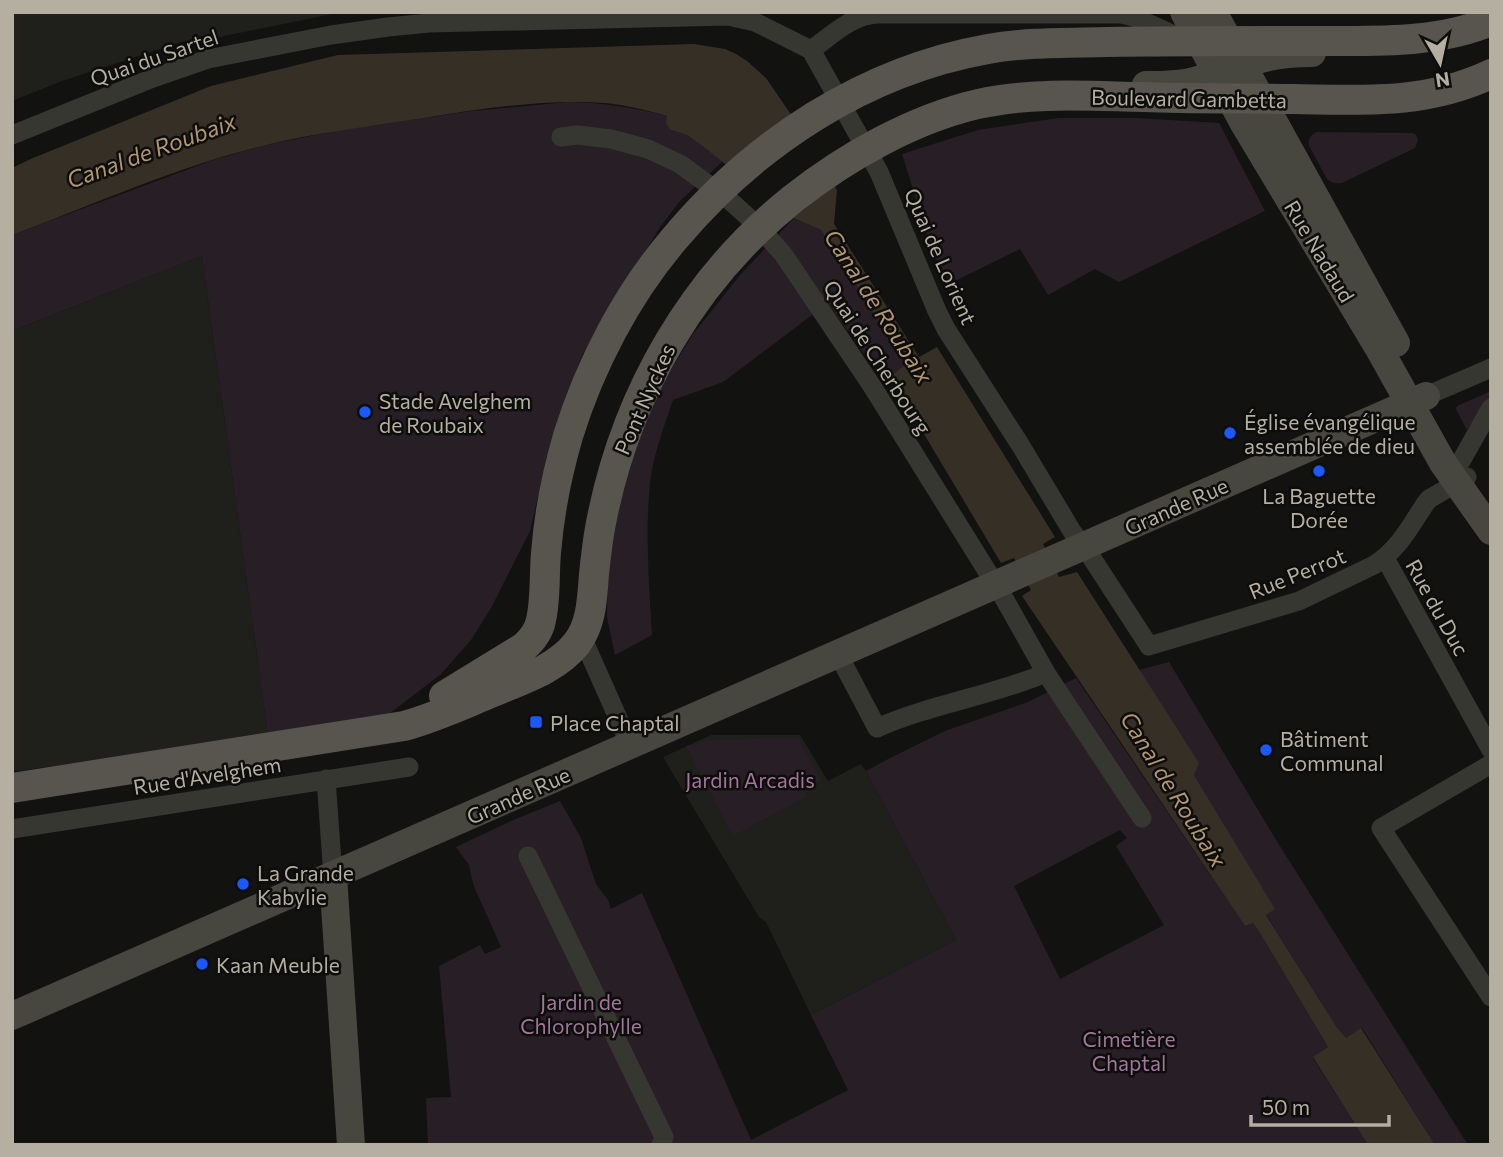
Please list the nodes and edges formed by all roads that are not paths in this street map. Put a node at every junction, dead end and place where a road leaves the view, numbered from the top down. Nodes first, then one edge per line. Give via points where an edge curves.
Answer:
1 (1213, 12) edge
2 (940, 13) edge
3 (1056, 13) edge
4 (428, 18) edge
5 (1491, 21) edge
6 (1200, 34) edge
7 (1435, 36) junction
8 (811, 50) junction
9 (1245, 70) junction
10 (1216, 71) junction
11 (1491, 74) edge
12 (1022, 97) junction
13 (1230, 98) junction
14 (1260, 98) junction
15 (12, 135) edge
16 (561, 137) dead end
17 (890, 138) joint
18 (1491, 368) edge
19 (1418, 400) junction
20 (1491, 408) edge
21 (1462, 474) junction
22 (1490, 530) edge
23 (1084, 546) junction
24 (1385, 558) junction
25 (995, 584) junction
26 (582, 636) junction
27 (1149, 646) joint
28 (838, 654) junction
29 (1046, 673) junction
30 (365, 732) junction
31 (630, 745) junction
32 (1491, 750) edge
33 (1491, 764) edge
34 (409, 766) dead end
35 (326, 779) junction
36 (12, 788) edge
37 (1142, 818) dead end
38 (12, 829) edge
39 (528, 856) dead end
40 (333, 876) junction
41 (1491, 997) edge
42 (12, 1016) edge
43 (351, 1145) edge
44 (661, 1145) edge

1 - 6 street, Rue Nadaud
2 - 3 street
2 - 8 street via 868,15 853,20
3 - 6 street via 1126,14
4 - 8 street, Quai du Sartel via 728,16 755,22
4 - 15 street, Quai du Sartel via 208,59
5 - 7 main road
6 - 7 main road
6 - 9 street, Rue Nadaud
6 - 10 street via 1227,59
6 - 30 main road via 990,48 909,69 809,119 736,176 663,252 608,340 584,393 555,492 541,620 531,640 412,715
7 - 9 street via 1381,51 1282,54
8 - 23 street, Quai de Lorient via 879,172 946,329
9 - 13 street via 1233,74
9 - 14 street, Rue Nadaud
10 - 12 street via 1176,85 1074,86
10 - 13 street, Rue Nadaud
11 - 14 main road, Boulevard Gambetta via 1442,92 1395,100
12 - 13 main road, Boulevard Gambetta
12 - 17 main road, Boulevard Gambetta via 952,111
13 - 14 main road, Boulevard Gambetta
13 - 19 street, Rue Nadaud
14 - 19 street, Rue Nadaud
16 - 25 street, Quai de Cherbourg via 632,143 666,157 697,175 757,225 783,254 872,386
17 - 26 main road, Pont Nyckes via 815,182 780,210 737,250 675,333 653,370 609,487 590,615
18 - 19 street, Grande Rue
19 - 21 street
19 - 23 street, Grande Rue
20 - 21 street
21 - 22 street
21 - 24 street, Rue Perrot via 1424,504
23 - 25 street, Grande Rue
23 - 27 street, Quai de Lorient
24 - 27 street, Rue Perrot via 1299,601
24 - 32 street, Rue du Duc
25 - 28 street, Grande Rue
25 - 29 street, Quai de Cherbourg
26 - 30 main road via 563,657 524,678 425,720
26 - 31 street
28 - 29 street via 877,728
28 - 31 street, Grande Rue
29 - 37 street, Quai de Cherbourg
30 - 36 main road
31 - 40 street, Grande Rue
33 - 41 street via 1381,828
34 - 35 street, Rue d'Avelghem
35 - 38 street, Rue d'Avelghem
35 - 40 street
39 - 44 street via 664,1137
40 - 42 street, Grande Rue
40 - 43 street

